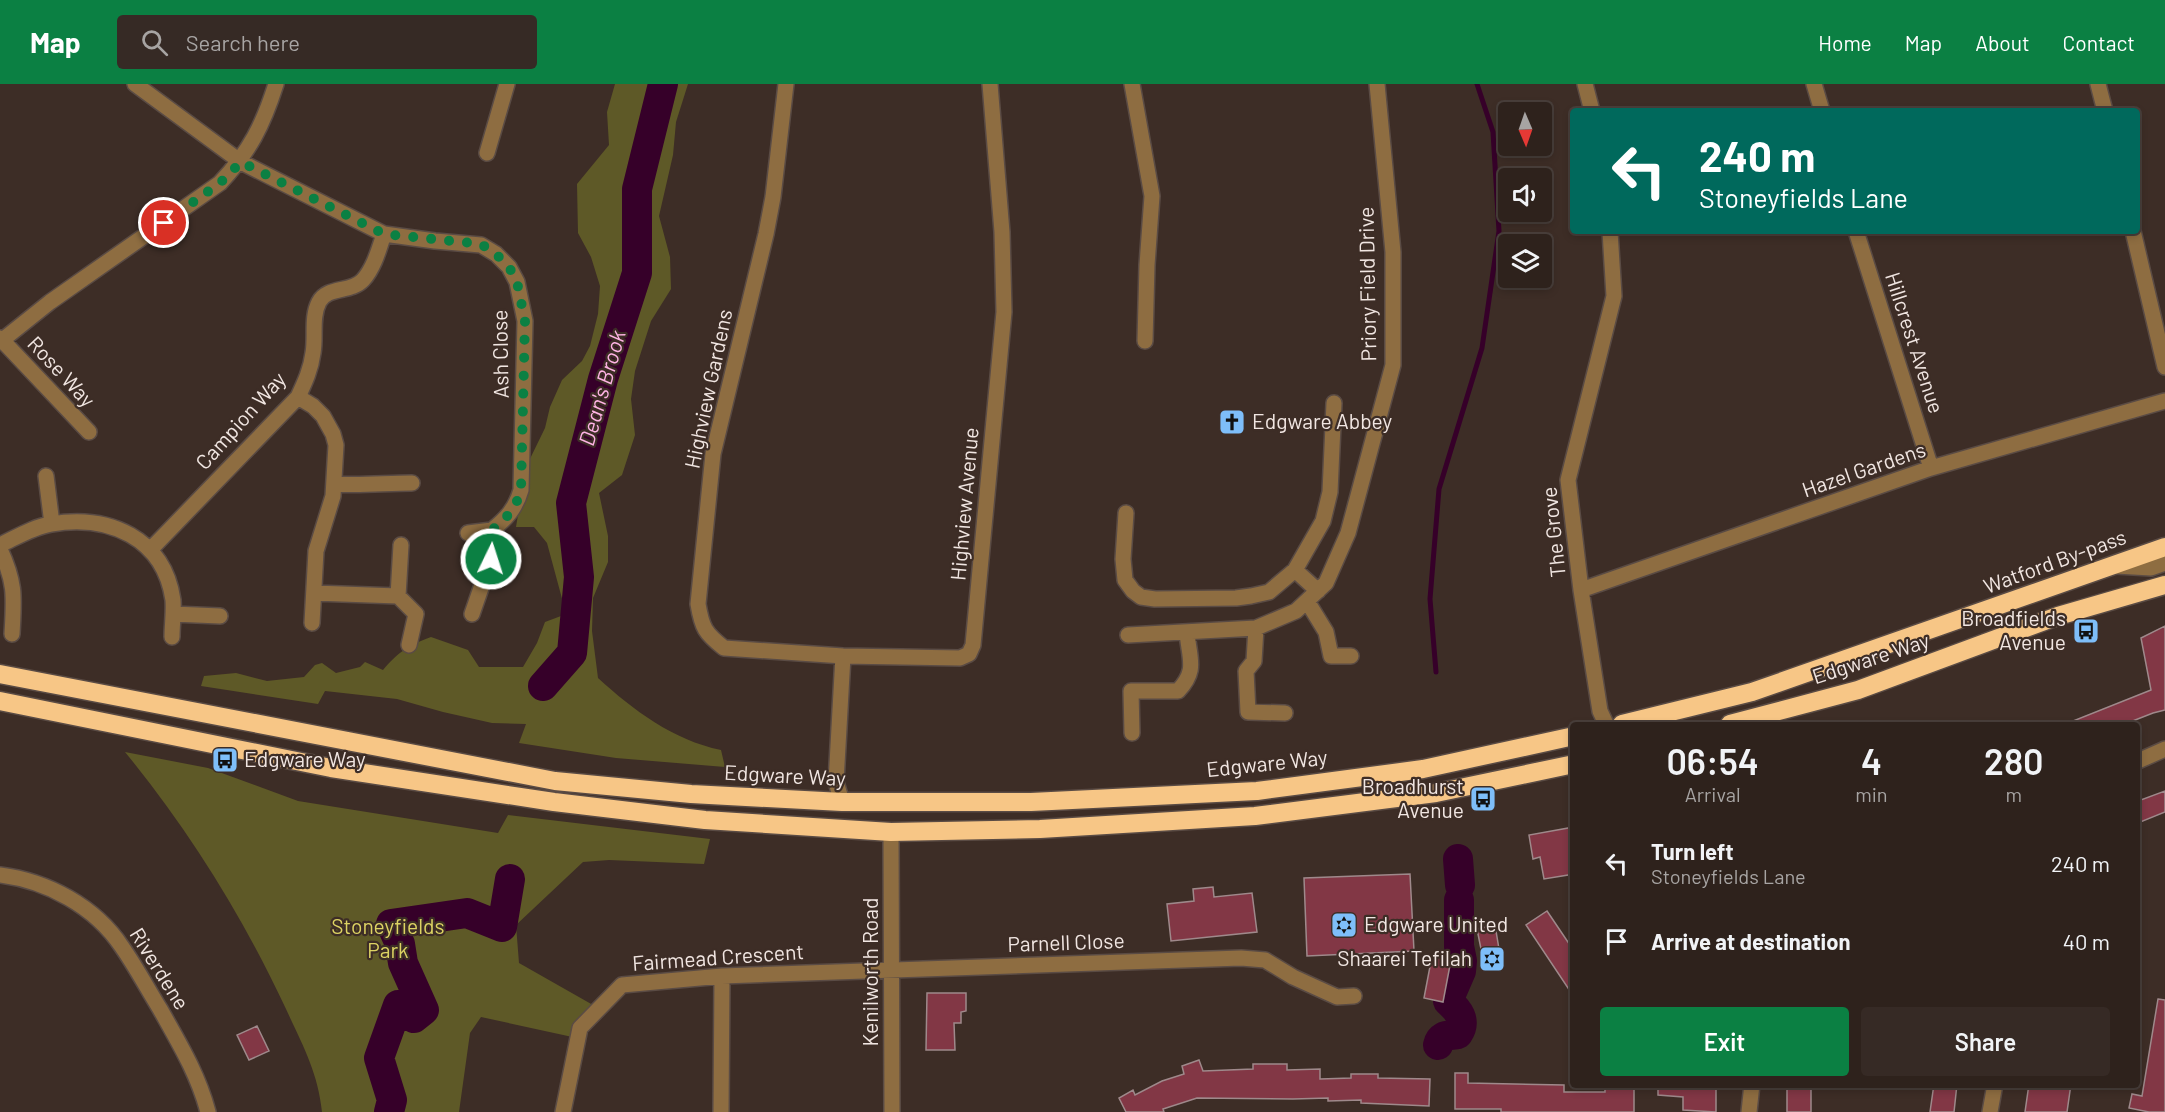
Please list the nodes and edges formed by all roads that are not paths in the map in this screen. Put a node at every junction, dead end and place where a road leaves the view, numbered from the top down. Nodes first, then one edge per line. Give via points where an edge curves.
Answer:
1 (135, 84) edge
2 (276, 84) edge
3 (507, 84) edge
4 (786, 84) edge
5 (990, 84) edge
6 (1131, 84) edge
7 (1377, 84) edge
8 (1585, 84) edge
9 (1814, 84) edge
10 (2098, 84) edge
11 (1591, 108) edge
12 (1821, 108) edge
13 (2104, 108) edge
14 (487, 153) dead end
15 (241, 162) junction
16 (384, 234) junction
17 (1610, 234) edge
18 (1857, 234) edge
19 (2134, 234) edge
20 (1, 340) edge
21 (1145, 341) dead end
22 (2165, 367) edge
23 (298, 397) junction
24 (2165, 401) edge
25 (1334, 403) dead end
26 (89, 432) dead end
27 (1931, 468) junction
28 (46, 476) dead end
29 (412, 483) dead end
30 (334, 484) junction
31 (1126, 513) dead end
32 (52, 524) junction
33 (492, 530) junction
34 (468, 533) dead end
35 (401, 545) dead end
36 (0, 547) edge
37 (2165, 547) edge
38 (151, 549) junction
39 (2165, 563) edge
40 (2113, 566) junction
41 (1295, 570) junction
42 (2165, 585) edge
43 (1581, 590) junction
44 (314, 593) junction
45 (398, 596) junction
46 (1313, 596) junction
47 (172, 614) junction
48 (472, 614) dead end
49 (220, 616) dead end
50 (312, 623) dead end
51 (1256, 628) junction
52 (1187, 632) junction
53 (1925, 632) joint
54 (12, 634) dead end
55 (1128, 635) dead end
56 (172, 637) dead end
57 (409, 645) dead end
58 (843, 656) junction
59 (1351, 656) dead end
60 (0, 674) edge
61 (0, 701) edge
62 (1285, 712) dead end
63 (1605, 722) edge
64 (1630, 722) edge
65 (1738, 722) edge
66 (1132, 733) dead end
67 (1570, 737) edge
68 (2165, 749) edge
69 (2140, 760) edge
70 (1570, 765) edge
71 (842, 802) junction
72 (891, 832) junction
73 (0, 875) edge
74 (891, 969) junction
75 (722, 976) junction
76 (1354, 996) dead end
77 (1752, 1088) edge
78 (1994, 1088) edge
79 (208, 1112) edge
80 (563, 1112) edge
81 (721, 1112) edge
82 (892, 1112) edge
83 (1749, 1112) edge
84 (1990, 1112) edge

1 - 15 street, Ash Close
2 - 15 street via 265,118
3 - 14 street
4 - 58 street, Highview Gardens via 766,234 713,454 698,604 702,626 724,648
5 - 58 street, Highview Avenue via 1004,312 973,645 969,654 960,658
6 - 21 street via 1152,196
7 - 46 street, Priory Field Drive via 1392,252 1393,365 1348,533 1326,583
8 - 11 street
9 - 12 street
10 - 13 street
15 - 16 street, Ash Close
15 - 20 street via 220,183
16 - 23 street, Campion Way via 362,282 330,292 319,300 313,353
16 - 33 street, Ash Close via 481,244 509,267 517,282 525,321 521,490 510,514
17 - 43 street, The Grove via 1614,296 1568,480
18 - 27 street, Hillcrest Avenue
19 - 22 street
20 - 26 street, Rose Way
23 - 30 street via 323,416 333,435
23 - 38 street, Campion Way
24 - 27 street, Hazel Gardens
25 - 41 street via 1330,492 1323,521
27 - 43 street, Hazel Gardens
28 - 32 street
29 - 30 street
30 - 44 street via 316,551
31 - 41 street via 1125,580 1141,597 1251,596 1269,592
32 - 36 street
32 - 38 street via 110,526
33 - 34 street
33 - 48 street via 491,559
35 - 45 street
36 - 54 street via 14,588
37 - 40 highway, Watford By-pass
38 - 47 street via 168,583
39 - 40 street via 2151,567
40 - 53 highway, Watford By-pass
41 - 46 street
42 - 65 highway, Edgware Way via 2058,616 1858,690
43 - 63 street, The Grove via 1600,711
44 - 45 street
44 - 50 street
45 - 57 street via 416,614
46 - 51 street, Priory Field Drive via 1296,611
46 - 59 street via 1331,656
47 - 49 street
47 - 56 street
51 - 52 street, Priory Field Drive
51 - 62 street via 1254,661 1246,671 1248,712
52 - 55 street, Priory Field Drive
52 - 66 street via 1192,668 1188,681 1178,691 1131,691
53 - 64 highway, Edgware Way via 1752,692
58 - 71 street via 836,782
60 - 71 highway, Edgware Way via 555,781 691,794
61 - 72 highway via 331,768 554,802 705,820
67 - 71 highway, Edgware Way via 1423,769 1257,790 1031,802
68 - 69 street
70 - 72 highway via 1436,794 1256,816 1040,829
72 - 74 street, Kenilworth Road
73 - 79 street, Riverdene via 58,891 102,923 121,945 188,1057
74 - 75 street, Fairmead Crescent
74 - 76 street, Parnell Close via 1241,958 1264,960 1337,997
74 - 82 street, Kenilworth Road
75 - 80 street, Fairmead Crescent via 622,985 580,1028
75 - 81 street
77 - 83 street
78 - 84 street

